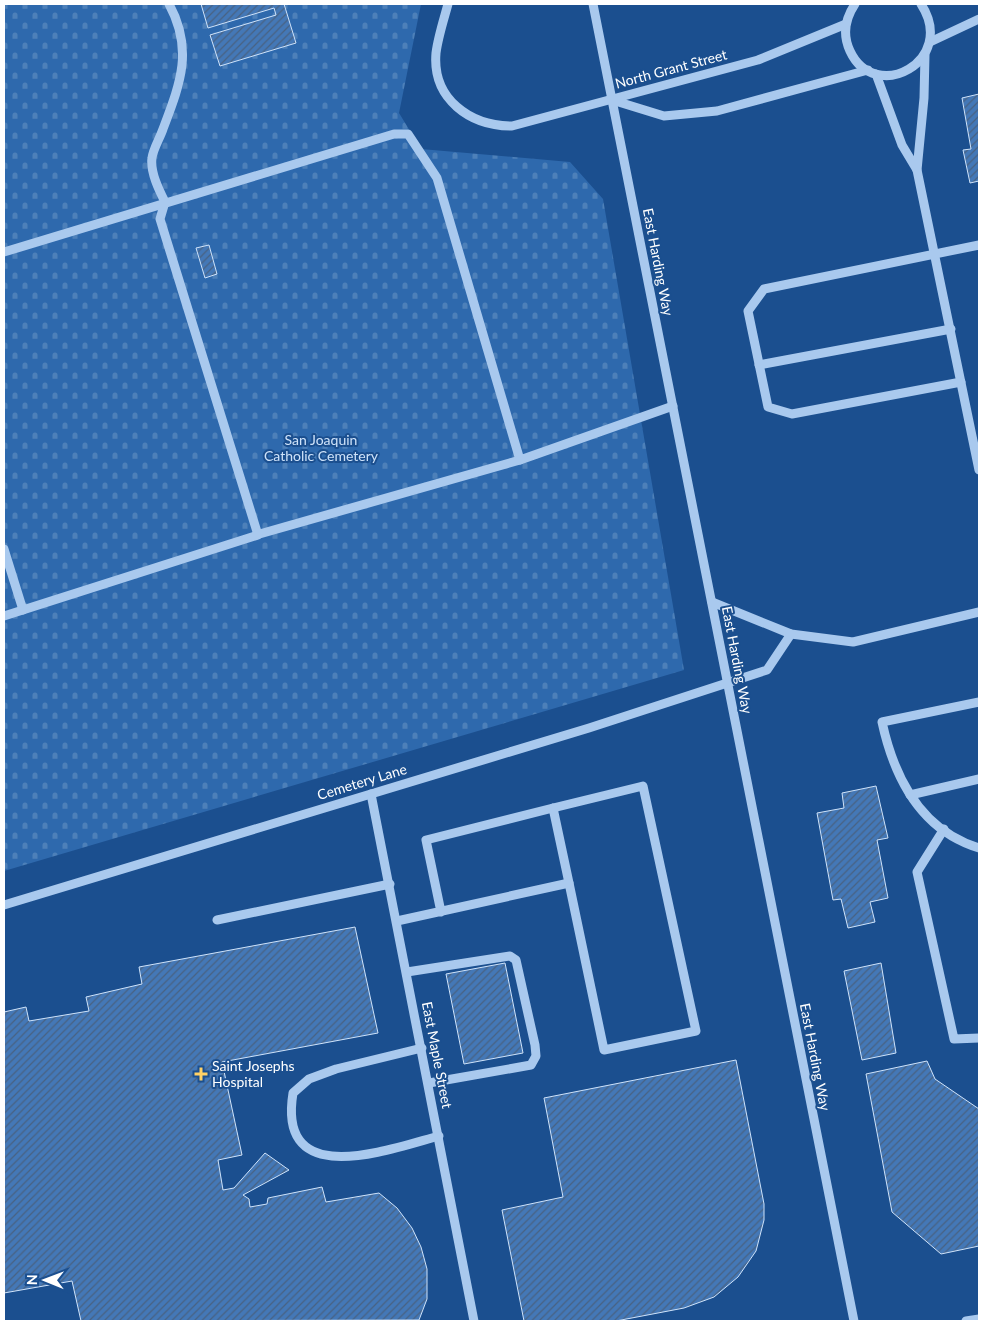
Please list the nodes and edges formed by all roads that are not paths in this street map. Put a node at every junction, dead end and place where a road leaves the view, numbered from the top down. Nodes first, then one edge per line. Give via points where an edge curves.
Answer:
1 (168, 4) edge
2 (448, 4) edge
3 (593, 4) edge
4 (848, 4) edge
5 (855, 4) edge
6 (921, 4) edge
7 (979, 19) edge
8 (847, 20) junction
9 (930, 42) junction
10 (925, 56) junction
11 (872, 72) junction
12 (611, 100) junction
13 (917, 170) junction
14 (165, 202) junction
15 (979, 245) edge
16 (4, 252) edge
17 (935, 254) junction
18 (951, 329) junction
19 (759, 365) junction
20 (961, 382) junction
21 (673, 406) junction
22 (520, 460) junction
23 (979, 470) edge
24 (256, 535) junction
25 (4, 550) edge
26 (712, 602) junction
27 (23, 610) junction
28 (979, 612) edge
29 (4, 616) edge
30 (791, 634) junction
31 (728, 683) junction
32 (979, 702) edge
33 (979, 778) edge
34 (371, 794) junction
35 (910, 796) junction
36 (553, 808) junction
37 (944, 829) junction
38 (979, 848) edge
39 (569, 883) junction
40 (390, 884) junction
41 (4, 905) edge
42 (440, 912) junction
43 (217, 920) dead end
44 (397, 921) junction
45 (407, 972) junction
46 (979, 1038) edge
47 (422, 1048) junction
48 (429, 1083) junction
49 (439, 1136) junction
50 (979, 1318) edge
51 (474, 1321) edge
52 (854, 1321) edge
53 (966, 1321) edge

1 - 14 street via 177,19 184,53 179,88 152,158 158,188
2 - 12 street via 436,52 436,72 452,104 471,118 495,126 512,126
3 - 12 street, East Harding Way
4 - 8 street
5 - 8 street
6 - 9 street via 930,22
7 - 9 street
8 - 11 street via 845,37 853,58
8 - 12 street, North Grant Street via 758,60
9 - 10 street
10 - 11 street, North Grant Street via 903,73 890,76
10 - 13 street
11 - 12 street, North Grant Street via 717,111 664,116
11 - 13 street via 902,145
12 - 21 street, East Harding Way
13 - 17 street
14 - 16 street
14 - 22 street via 394,134 408,134 437,178
14 - 24 street via 160,220
15 - 17 street
17 - 18 street
17 - 19 street via 764,289 748,311
18 - 19 street
18 - 20 street
19 - 20 street via 768,407 792,414
20 - 23 street
21 - 22 street
21 - 26 street, East Harding Way
22 - 24 street
24 - 27 street
25 - 27 street
26 - 30 street
26 - 31 street, East Harding Way
27 - 29 street
28 - 30 street via 852,642
30 - 31 street, Cemetery Lane via 767,670
31 - 34 street, Cemetery Lane
31 - 52 street, East Harding Way
32 - 35 street via 882,722 896,772
33 - 35 street
34 - 40 street, East Maple Street
34 - 41 street, Cemetery Lane
35 - 37 street
36 - 39 street
36 - 39 street via 643,786 696,1031 604,1050
36 - 42 street via 426,840
37 - 38 street
37 - 46 street via 917,872 954,1039
39 - 42 street
40 - 43 street
40 - 44 street, East Maple Street
42 - 44 street
44 - 45 street, East Maple Street
45 - 47 street, East Maple Street
45 - 48 street via 510,956 516,960 535,1045 536,1056 531,1065
47 - 48 street, East Maple Street
47 - 49 street via 336,1069 309,1079 293,1093 290,1113 294,1132 309,1150 336,1158 371,1155
48 - 49 street, East Maple Street
49 - 51 street, East Maple Street
50 - 53 street

